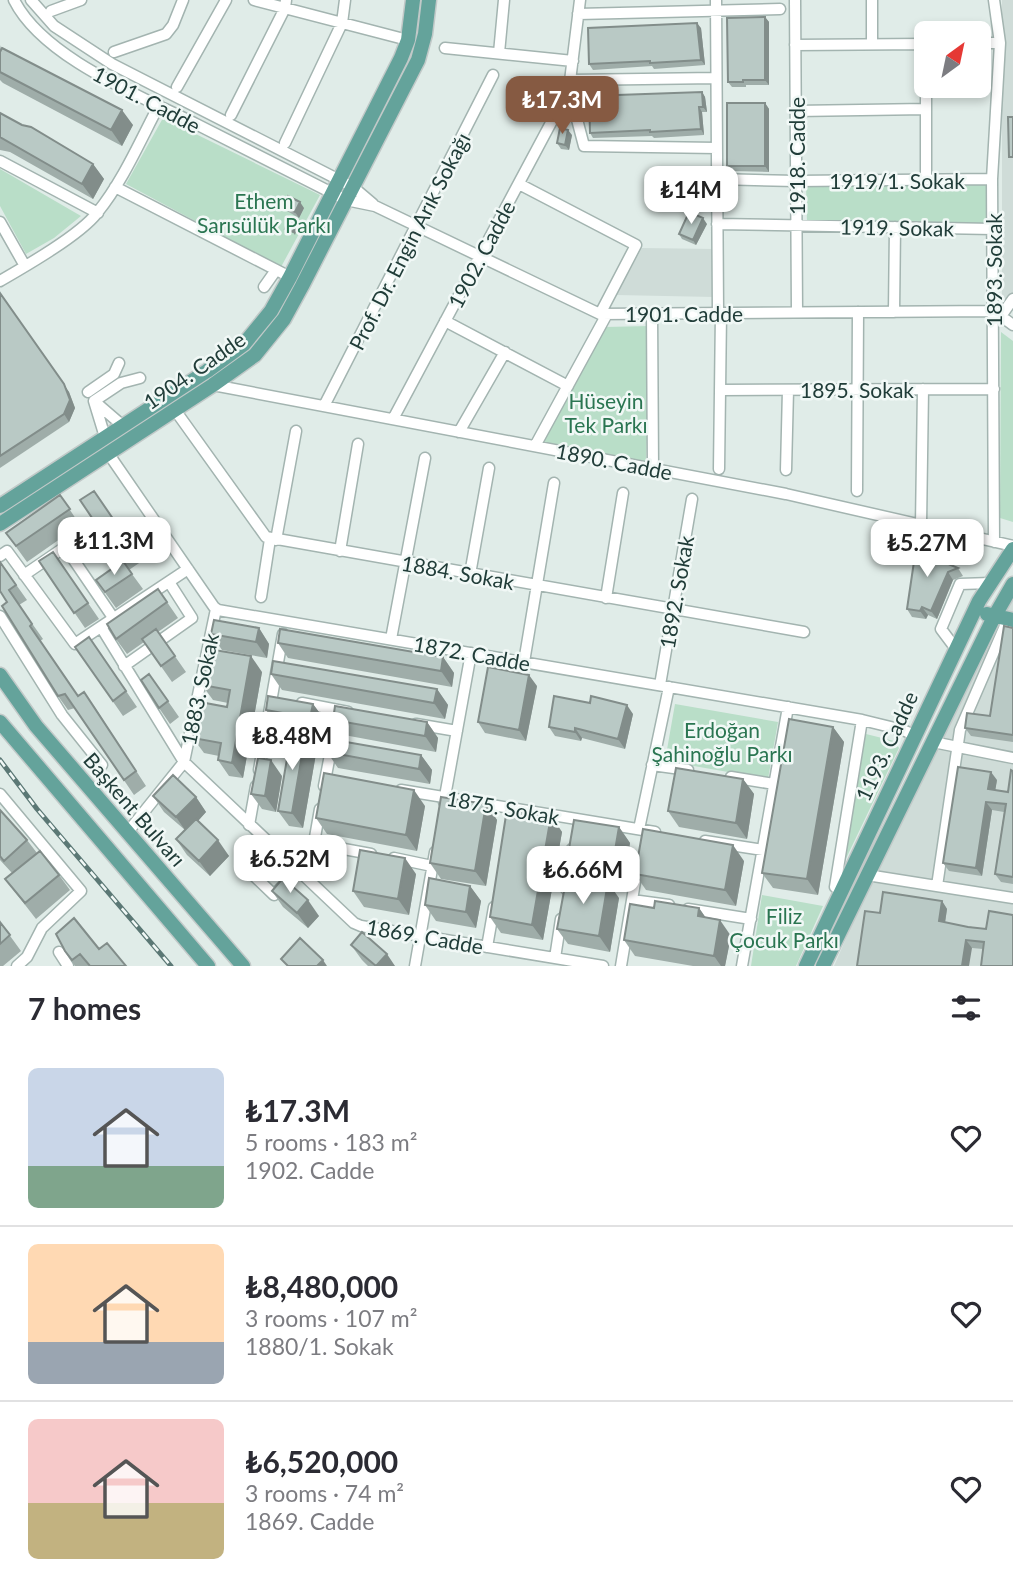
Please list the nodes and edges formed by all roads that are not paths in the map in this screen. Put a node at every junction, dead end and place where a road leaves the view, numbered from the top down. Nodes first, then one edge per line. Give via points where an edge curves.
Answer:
1 (14, 0) edge
2 (31, 0) edge
3 (81, 0) edge
4 (183, 0) edge
5 (226, 0) edge
6 (254, 0) edge
7 (345, 0) edge
8 (413, 0) edge
9 (429, 0) edge
10 (504, 0) edge
11 (580, 0) edge
12 (795, 0) edge
13 (872, 0) edge
14 (994, 0) edge
15 (285, 4) edge
16 (716, 5) edge
17 (780, 9) dead end
18 (51, 11) dead end
19 (578, 15) junction
20 (342, 23) junction
21 (400, 38) dead end
22 (991, 43) edge
23 (999, 43) junction
24 (872, 44) junction
25 (795, 45) junction
26 (914, 46) edge
27 (445, 48) dead end
28 (114, 52) dead end
29 (499, 54) junction
30 (573, 61) junction
31 (493, 75) dead end
32 (716, 78) junction
33 (570, 85) junction
34 (177, 88) dead end
35 (926, 98) edge
36 (159, 105) junction
37 (926, 109) junction
38 (796, 111) junction
39 (231, 115) dead end
40 (285, 143) dead end
41 (717, 148) junction
42 (0, 160) edge
43 (717, 179) junction
44 (992, 179) junction
45 (339, 180) junction
46 (926, 180) junction
47 (796, 181) junction
48 (519, 184) junction
49 (115, 187) junction
50 (332, 193) junction
51 (350, 193) junction
52 (98, 213) junction
53 (0, 222) edge
54 (718, 224) junction
55 (796, 225) junction
56 (417, 226) junction
57 (895, 227) junction
58 (993, 229) junction
59 (480, 256) junction
60 (25, 266) junction
61 (283, 274) junction
62 (0, 281) edge
63 (264, 287) dead end
64 (1013, 299) edge
65 (797, 312) junction
66 (858, 312) junction
67 (894, 312) junction
68 (652, 313) junction
69 (720, 313) junction
70 (603, 314) junction
71 (997, 314) junction
72 (445, 321) junction
73 (1013, 325) edge
74 (505, 352) junction
75 (119, 363) dead end
76 (140, 378) dead end
77 (213, 386) junction
78 (568, 386) junction
79 (856, 389) junction
80 (923, 389) junction
81 (994, 389) junction
82 (720, 390) junction
83 (788, 390) junction
84 (91, 397) junction
85 (324, 406) junction
86 (175, 410) junction
87 (393, 419) junction
88 (123, 426) junction
89 (296, 431) dead end
90 (459, 432) junction
91 (105, 437) junction
92 (358, 444) dead end
93 (535, 446) junction
94 (108, 453) junction
95 (425, 458) dead end
96 (489, 468) dead end
97 (653, 469) junction
98 (719, 469) dead end
99 (786, 470) dead end
100 (554, 483) dead end
101 (857, 491) dead end
102 (624, 493) dead end
103 (692, 499) dead end
104 (0, 506) edge
105 (0, 524) edge
106 (921, 525) junction
107 (273, 539) junction
108 (994, 542) junction
109 (1013, 547) edge
110 (340, 551) junction
111 (0, 556) edge
112 (405, 562) junction
113 (188, 569) junction
114 (470, 574) junction
115 (24, 575) junction
116 (169, 582) junction
117 (991, 583) junction
118 (537, 586) junction
119 (1012, 589) edge
120 (261, 597) dead end
121 (606, 598) junction
122 (216, 609) junction
123 (673, 610) junction
124 (975, 610) junction
125 (0, 616) edge
126 (1005, 618) edge
127 (114, 619) junction
128 (286, 621) junction
129 (101, 627) junction
130 (804, 632) dead end
131 (391, 639) junction
132 (956, 649) junction
133 (471, 653) junction
134 (524, 662) junction
135 (124, 666) junction
136 (0, 675) edge
137 (664, 686) junction
138 (272, 698) junction
139 (788, 707) junction
140 (338, 710) junction
141 (365, 715) edge
142 (862, 720) junction
143 (0, 722) edge
144 (404, 722) edge
145 (457, 731) junction
146 (914, 735) junction
147 (933, 743) junction
148 (958, 749) junction
149 (1013, 758) edge
150 (184, 762) junction
151 (102, 765) edge
152 (652, 765) junction
153 (693, 771) edge
154 (720, 775) edge
155 (326, 777) junction
156 (339, 779) edge
157 (774, 784) junction
158 (392, 788) edge
159 (0, 794) edge
160 (444, 803) junction
161 (9, 806) junction
162 (0, 814) edge
163 (249, 825) junction
164 (575, 830) junction
165 (127, 833) junction
166 (670, 835) edge
167 (641, 838) junction
168 (696, 839) edge
169 (314, 843) junction
170 (436, 845) edge
171 (763, 850) junction
172 (281, 855) junction
173 (432, 866) junction
174 (248, 870) dead end
175 (298, 870) junction
176 (866, 875) junction
177 (937, 886) junction
178 (835, 887) dead end
179 (496, 895) edge
180 (1013, 898) edge
181 (632, 900) junction
182 (751, 919) junction
183 (420, 936) junction
184 (487, 947) junction
185 (59, 952) edge
186 (555, 958) junction
187 (17, 966) edge
188 (68, 966) edge
189 (208, 966) edge
190 (243, 966) edge
191 (415, 966) edge
192 (603, 966) edge
193 (621, 966) edge
194 (743, 966) edge
195 (806, 966) edge
196 (823, 966) edge

1 - 36 street, 1901. Cadde via 27,22 49,42
2 - 45 street, 1901. Cadde via 54,26 108,62
3 - 18 street
4 - 28 street via 166,34
5 - 34 street
6 - 15 street
7 - 20 street
8 - 45 main road, 1904. Cadde via 408,40
9 - 51 main road, 1904. Cadde via 418,60
10 - 29 street
11 - 19 street
12 - 25 street, 1918. Cadde
13 - 24 street
14 - 23 street, 1893. Sokak
15 - 20 street
15 - 39 street
16 - 17 street
16 - 19 street
16 - 32 street
19 - 30 street
20 - 21 street
20 - 40 street
22 - 23 street
23 - 44 street, 1893. Sokak
24 - 25 street
24 - 26 street
25 - 38 street, 1918. Cadde
27 - 29 street
29 - 30 street
30 - 33 street
31 - 56 street, Prof. Dr. Engin Arık Sokağı
32 - 33 street
32 - 41 street
33 - 41 street via 584,146
33 - 48 street, 1902. Cadde
35 - 37 street
36 - 49 street
36 - 50 street, 1901. Cadde
37 - 38 street
37 - 46 street
38 - 47 street, 1918. Cadde
41 - 43 street
42 - 52 street
43 - 47 street, 1919/1. Sokak
43 - 54 street
44 - 46 street, 1919/1. Sokak
44 - 58 street, 1893. Sokak
45 - 50 main road, 1904. Cadde
45 - 51 street, 1901. Cadde
46 - 47 street, 1919/1. Sokak
47 - 55 street, 1918. Cadde
48 - 59 street, 1902. Cadde
48 - 70 street via 636,245
49 - 52 street
49 - 61 street
50 - 51 street, 1901. Cadde
50 - 61 main road, 1904. Cadde
51 - 56 street, 1901. Cadde
51 - 77 main road, 1904. Cadde via 270,339
52 - 60 street
53 - 60 street
54 - 55 street, 1919. Sokak
54 - 69 street
55 - 57 street, 1919. Sokak
55 - 65 street, 1918. Cadde
56 - 59 street, 1901. Cadde
56 - 85 street, Prof. Dr. Engin Arık Sokağı
57 - 58 street, 1919. Sokak
57 - 67 street
58 - 71 street, 1893. Sokak
59 - 70 street, 1901. Cadde
59 - 72 street, 1902. Cadde
60 - 62 street
61 - 63 street
61 - 88 main road, 1904. Cadde via 271,311 244,344
64 - 71 street
65 - 66 street, 1901. Cadde
65 - 69 street, 1901. Cadde
66 - 67 street, 1901. Cadde
66 - 79 street
67 - 71 street, 1901. Cadde
68 - 69 street, 1901. Cadde
68 - 70 street, 1901. Cadde
68 - 97 street
69 - 82 street
70 - 78 street
71 - 73 street
71 - 81 street, 1893. Sokak
72 - 74 street
72 - 87 street, 1902. Cadde
74 - 78 street
74 - 90 street
75 - 84 street
76 - 84 street
77 - 85 street, 1890. Cadde
77 - 86 main road, 1904. Cadde
78 - 93 street
79 - 80 street, 1895. Sokak
79 - 83 street, 1895. Sokak
79 - 101 street
80 - 81 street, 1895. Sokak
80 - 106 street
81 - 108 street, 1893. Sokak
82 - 83 street, 1895. Sokak
82 - 98 street
83 - 99 street
84 - 88 street
84 - 91 street
85 - 87 street, 1890. Cadde
86 - 94 main road, 1904. Cadde
86 - 107 street via 261,534
87 - 90 street, 1890. Cadde
88 - 91 main road, 1904. Cadde
89 - 107 street
90 - 93 street, 1890. Cadde
91 - 104 main road, 1904. Cadde
92 - 110 street
93 - 97 street, 1890. Cadde
94 - 105 main road, 1904. Cadde
94 - 113 street
95 - 112 street
96 - 114 street
97 - 106 street, 1890. Cadde
100 - 118 street
102 - 121 street
103 - 123 street, 1892. Sokak
106 - 108 street, 1890. Cadde
107 - 110 street, 1884. Sokak
107 - 120 street
108 - 109 street, 1890. Cadde
109 - 117 main road, 1193. Cadde
110 - 112 street, 1884. Sokak
111 - 115 street via 7,551
112 - 114 street, 1884. Sokak
112 - 131 street
113 - 116 street
113 - 122 street
114 - 118 street, 1884. Sokak
115 - 127 street via 65,547
115 - 129 street via 75,645
116 - 127 street
116 - 135 street via 192,618
117 - 119 main road
117 - 124 main road, 1193. Cadde
117 - 132 street via 960,584 941,629
118 - 121 street, 1884. Sokak
118 - 134 street
119 - 126 main road, 1193. Cadde
121 - 123 street, 1884. Sokak
122 - 128 street, 1872. Cadde
122 - 150 street, 1883. Sokak
123 - 130 street, 1884. Sokak
123 - 137 street, 1892. Sokak
124 - 126 main road
124 - 132 main road, 1193. Cadde
125 - 151 street via 62,715
126 - 147 main road, 1193. Cadde
126 - 148 street via 960,730
127 - 129 street
128 - 131 street, 1872. Cadde
128 - 138 street
129 - 135 street, 1869. Cadde
131 - 133 street, 1872. Cadde
132 - 146 main road, 1193. Cadde
133 - 134 street, 1872. Cadde
133 - 145 street
134 - 137 street, 1872. Cadde
135 - 150 street, 1869. Cadde
136 - 165 main road, Başkent Bulvarı via 25,713
137 - 139 street, 1872. Cadde
137 - 152 street, 1892. Sokak
138 - 140 street
138 - 163 street
139 - 142 street, 1872. Cadde
139 - 157 street
140 - 141 street
140 - 155 street
142 - 146 street, 1872. Cadde
142 - 178 street
143 - 189 main road
144 - 145 street
145 - 160 street
146 - 147 main road
146 - 195 main road, 1193. Cadde
147 - 148 street
147 - 176 main road, 1193. Cadde
148 - 149 street
148 - 177 street
150 - 163 street, 1869. Cadde
150 - 165 street, 1883. Sokak
152 - 153 street
152 - 167 street, 1892. Sokak
154 - 157 street
155 - 156 street
155 - 169 street
157 - 171 street
158 - 160 street, 1875. Sokak
159 - 161 street
160 - 164 street, 1875. Sokak via 510,813
161 - 162 street
161 - 187 street via 80,891 43,928
163 - 172 street, 1869. Cadde
164 - 167 street, 1875. Sokak
164 - 186 street
165 - 190 main road, Başkent Bulvarı
166 - 167 street, 1875. Sokak
167 - 181 street, 1892. Sokak
168 - 171 street
169 - 172 street via 298,843
169 - 173 street
170 - 173 street
171 - 182 street
172 - 175 street, 1869. Cadde
173 - 183 street
174 - 175 street via 274,895
175 - 183 street, 1869. Cadde via 357,925
176 - 177 street
176 - 196 main road, 1193. Cadde
177 - 180 street
179 - 184 street
181 - 182 street
181 - 193 street, 1892. Sokak
182 - 194 street
183 - 184 street, 1869. Cadde
183 - 191 street
184 - 186 street, 1869. Cadde
185 - 188 street
186 - 192 street, 1869. Cadde

